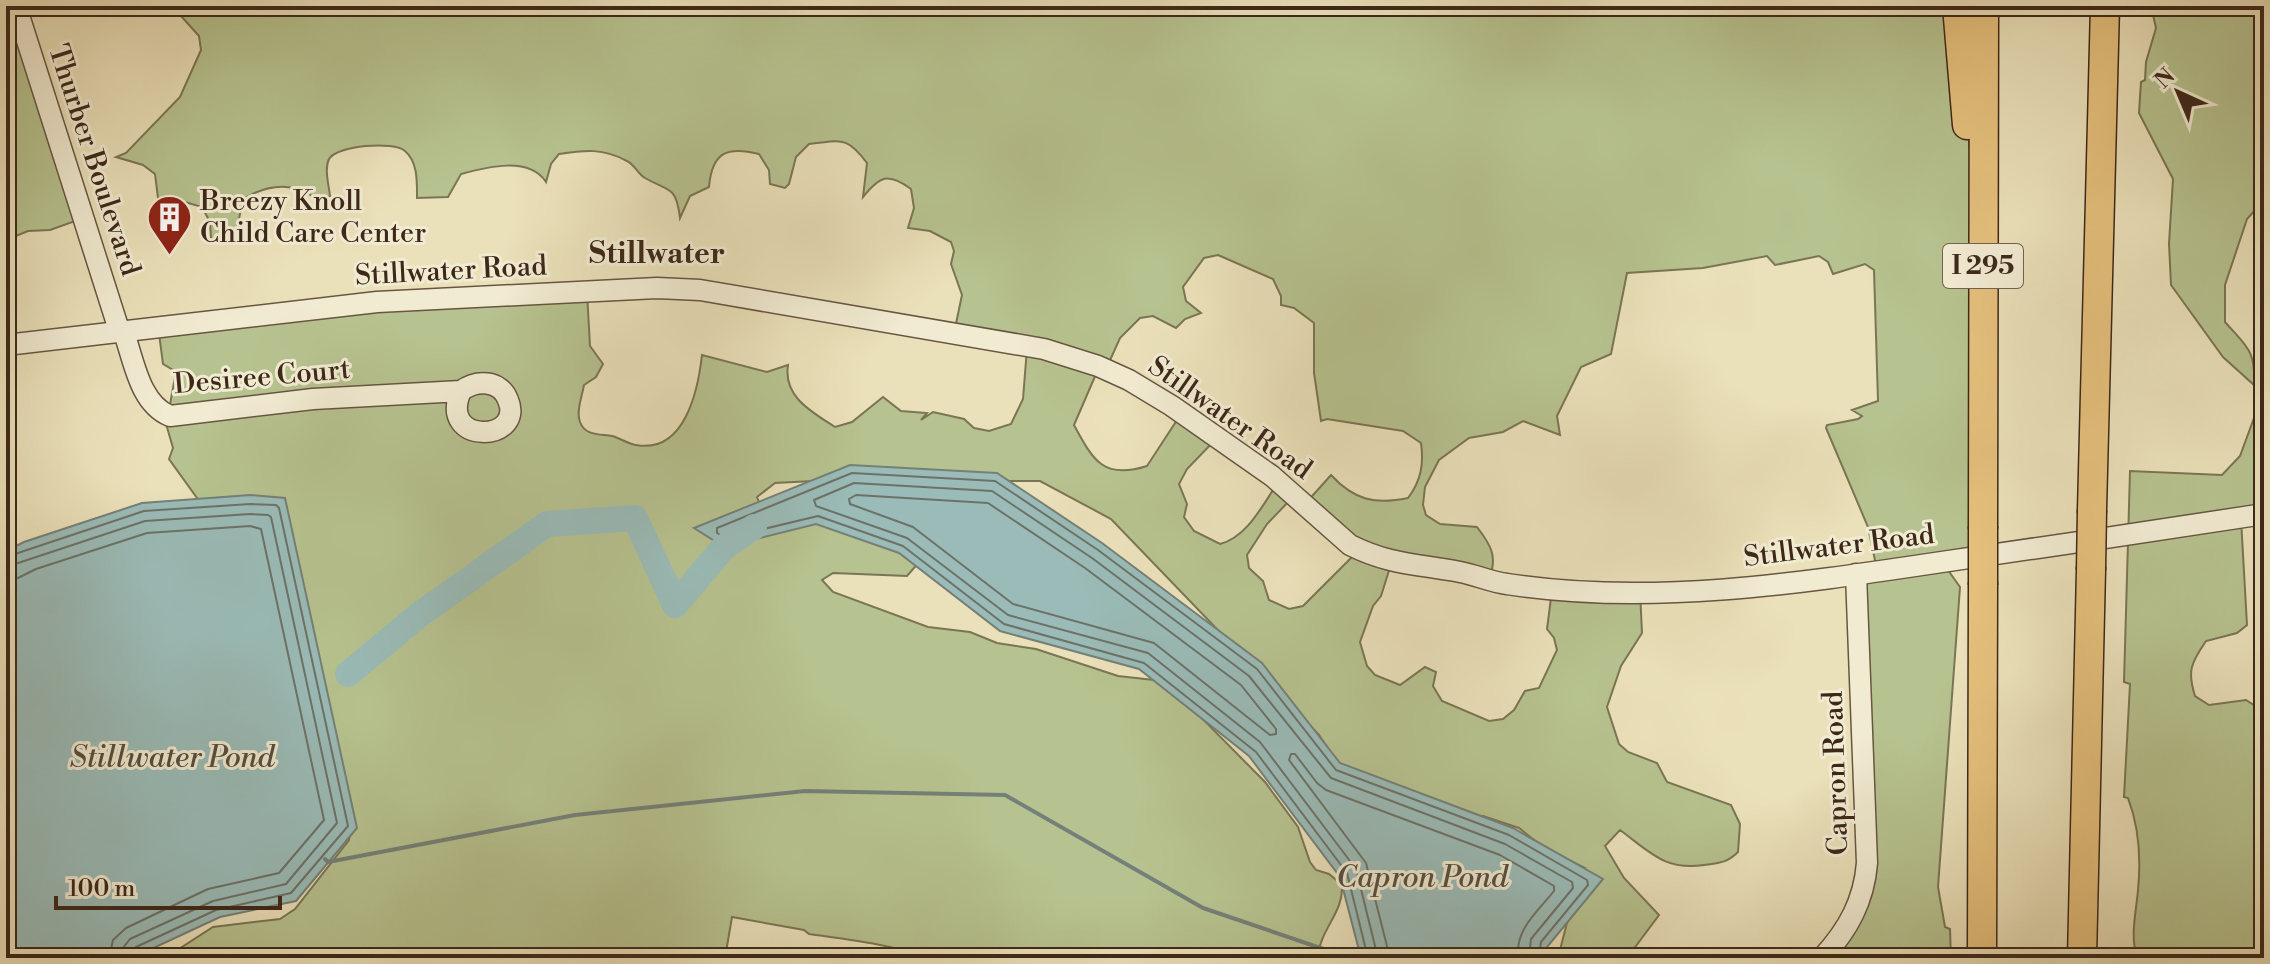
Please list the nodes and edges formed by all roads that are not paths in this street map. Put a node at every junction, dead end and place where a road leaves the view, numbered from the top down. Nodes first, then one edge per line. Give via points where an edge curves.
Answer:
1 (16, 6) edge
2 (1957, 6) edge
3 (1984, 6) edge
4 (2105, 6) edge
5 (1983, 322) junction
6 (121, 330) junction
7 (6, 345) edge
8 (461, 391) dead end
9 (2264, 514) edge
10 (1856, 574) junction
11 (1822, 958) edge
12 (1982, 958) edge
13 (2082, 958) edge

1 - 6 street, Thurber Boulevard
2 - 5 highway
3 - 5 highway, I 295
4 - 13 highway, bridge
5 - 12 highway, I 295, bridge
6 - 7 street, Stillwater Road
6 - 8 street, Desiree Court via 146,396 170,416 313,399
6 - 10 street, Stillwater Road via 377,302 700,290 1044,349 1098,366 1172,406 1272,476 1350,545 1397,563 1505,584 1577,591 1711,590
9 - 10 street, Stillwater Road
10 - 11 street, Capron Road via 1867,863 1853,916

